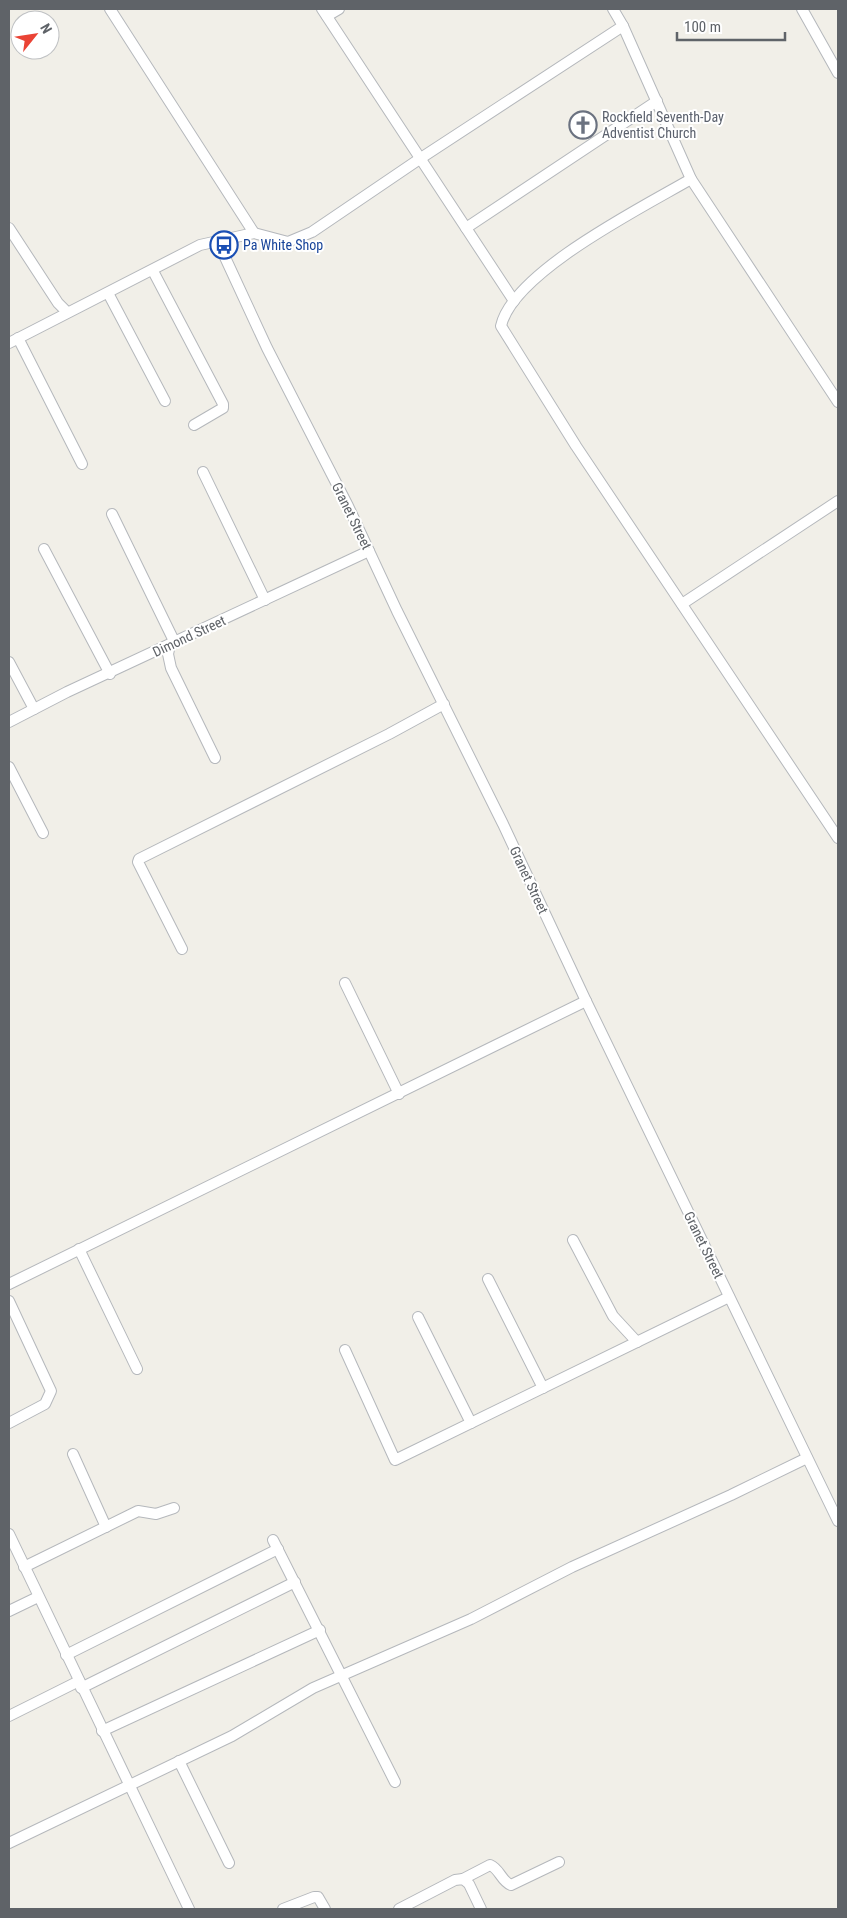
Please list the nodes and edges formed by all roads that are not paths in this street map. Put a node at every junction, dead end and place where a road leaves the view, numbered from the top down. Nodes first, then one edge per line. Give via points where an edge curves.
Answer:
1 (110, 9) edge
2 (339, 9) edge
3 (613, 9) edge
4 (802, 9) edge
5 (324, 12) edge
6 (623, 26) junction
7 (838, 73) edge
8 (656, 101) junction
9 (421, 158) junction
10 (691, 178) junction
11 (9, 228) edge
12 (466, 228) junction
13 (254, 233) junction
14 (217, 240) junction
15 (153, 271) junction
16 (108, 293) junction
17 (514, 301) junction
18 (67, 312) junction
19 (18, 338) junction
20 (9, 343) edge
21 (165, 401) dead end
22 (838, 402) edge
23 (194, 425) dead end
24 (82, 464) dead end
25 (203, 472) dead end
26 (838, 501) edge
27 (112, 514) dead end
28 (44, 549) dead end
29 (369, 551) junction
30 (265, 600) junction
31 (682, 604) junction
32 (172, 644) junction
33 (9, 662) edge
34 (110, 674) junction
35 (444, 704) junction
36 (34, 709) junction
37 (9, 722) edge
38 (215, 758) dead end
39 (9, 767) edge
40 (43, 833) dead end
41 (838, 838) edge
42 (182, 949) dead end
43 (345, 983) dead end
44 (586, 1001) junction
45 (399, 1094) junction
46 (573, 1240) dead end
47 (79, 1249) junction
48 (488, 1279) dead end
49 (9, 1284) edge
50 (729, 1296) junction
51 (9, 1301) edge
52 (418, 1317) dead end
53 (637, 1342) junction
54 (345, 1350) dead end
55 (137, 1369) dead end
56 (543, 1388) junction
57 (9, 1422) edge
58 (471, 1423) junction
59 (72, 1454) dead end
60 (807, 1458) junction
61 (174, 1508) dead end
62 (838, 1521) edge
63 (106, 1527) junction
64 (9, 1534) edge
65 (24, 1566) junction
66 (295, 1582) junction
67 (38, 1597) junction
68 (9, 1611) edge
69 (320, 1630) junction
70 (66, 1655) junction
71 (342, 1674) junction
72 (80, 1685) junction
73 (9, 1716) edge
74 (102, 1731) junction
75 (179, 1762) junction
76 (395, 1782) dead end
77 (128, 1785) junction
78 (9, 1843) edge
79 (559, 1862) dead end
80 (229, 1863) dead end
81 (463, 1880) junction
82 (189, 1909) edge
83 (283, 1909) edge
84 (325, 1909) edge
85 (399, 1909) edge
86 (481, 1909) edge

1 - 13 street
2 - 5 street
3 - 6 street
4 - 7 street
5 - 9 street
6 - 8 street
6 - 9 street
8 - 10 street
8 - 12 street
9 - 12 street
9 - 13 street via 312,232 288,242
10 - 17 street via 559,259 538,275
10 - 22 street
11 - 18 street
12 - 17 street
13 - 14 street
14 - 15 street via 200,245
14 - 29 street, Granet Street via 267,348
15 - 16 street
15 - 23 street via 223,404 223,408
16 - 18 street
16 - 21 street
17 - 31 street via 502,324 503,331
18 - 19 street
19 - 20 street
19 - 24 street
25 - 30 street
26 - 31 street
27 - 32 street
28 - 34 street
29 - 30 street, Dimond Street
29 - 35 street, Granet Street
30 - 32 street, Dimond Street
31 - 41 street
32 - 34 street, Dimond Street
32 - 38 street via 168,654 171,668
33 - 36 street
34 - 36 street, Dimond Street
35 - 42 street via 139,858 138,862
35 - 44 street, Granet Street
36 - 37 street, Dimond Street
39 - 40 street
43 - 45 street
44 - 45 street
44 - 50 street, Granet Street
45 - 47 street
46 - 53 street via 613,1316
47 - 49 street
47 - 55 street
48 - 56 street
50 - 53 street
50 - 60 street, Granet Street
51 - 57 street via 50,1391 45,1404
52 - 58 street
53 - 56 street
54 - 58 street via 395,1460
56 - 58 street
59 - 63 street
60 - 62 street, Granet Street
60 - 71 street via 572,1567 471,1619
61 - 63 street via 156,1514 138,1512
63 - 65 street
64 - 65 street
65 - 67 street
66 - 69 street
66 - 70 street via 276,1544
66 - 72 street
67 - 68 street
67 - 70 street
69 - 71 street
69 - 74 street
70 - 72 street
71 - 75 street via 291,1699 248,1728
71 - 76 street
72 - 73 street
72 - 74 street
74 - 77 street
75 - 77 street
75 - 80 street
77 - 78 street
77 - 82 street
79 - 81 street via 511,1885 506,1883 496,1867 490,1865
81 - 85 street via 455,1880
81 - 86 street via 469,1884
83 - 84 street via 314,1896

